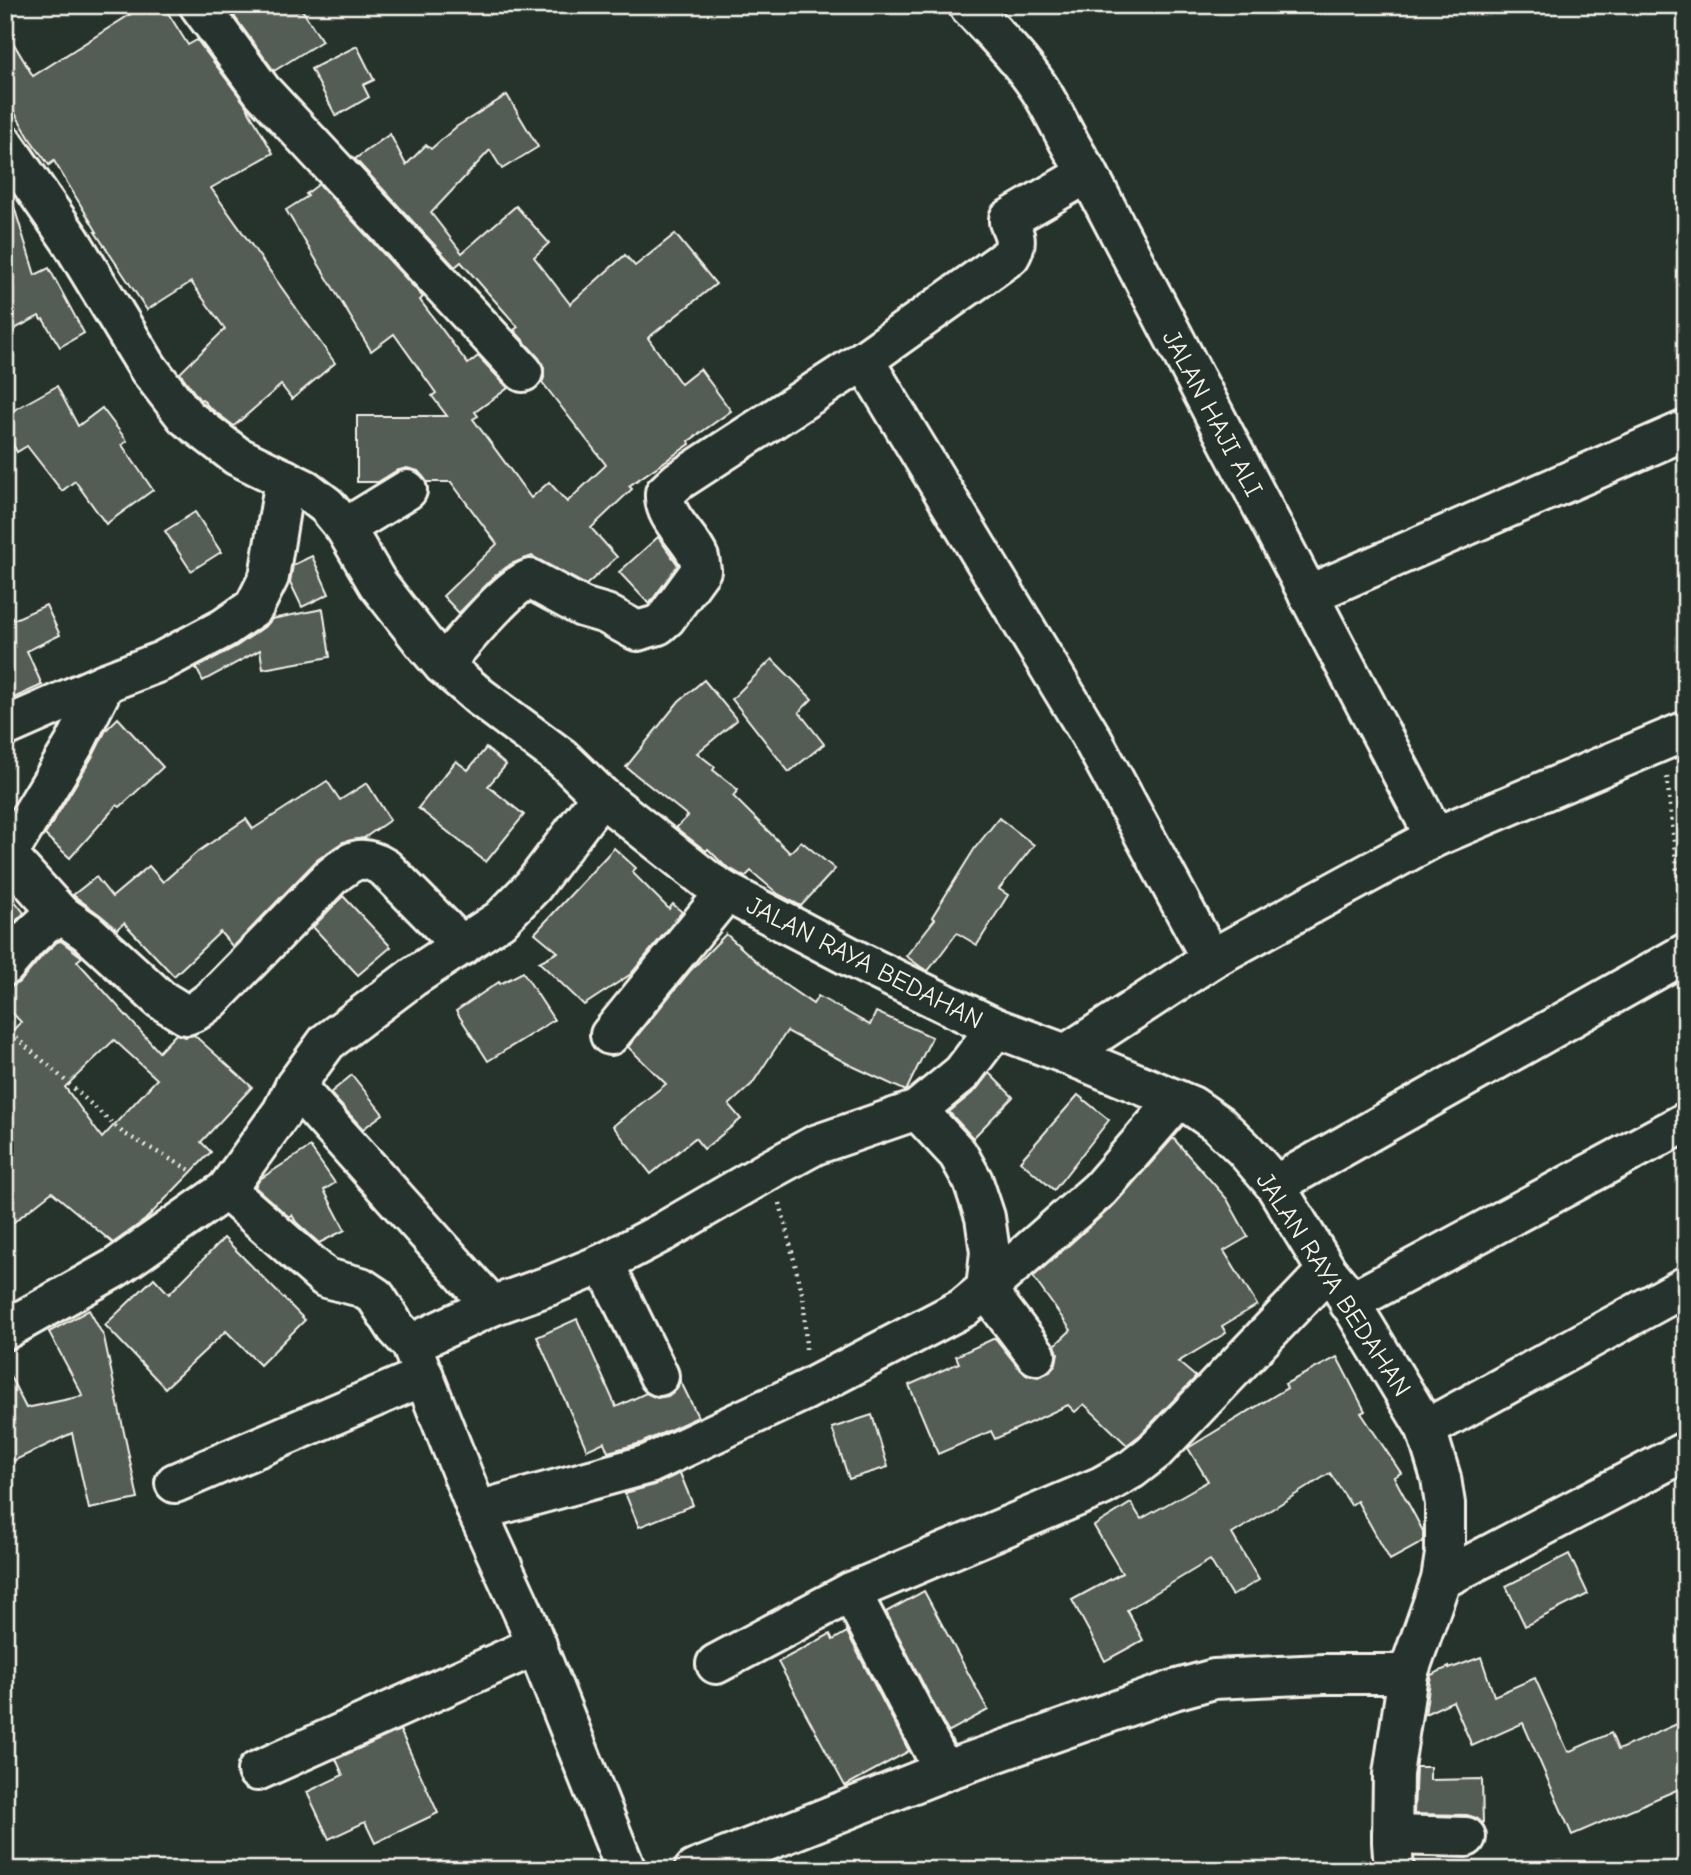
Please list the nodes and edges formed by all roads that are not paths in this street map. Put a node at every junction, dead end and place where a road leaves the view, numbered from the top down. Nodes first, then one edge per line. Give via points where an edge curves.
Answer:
1 (200, 5) edge
2 (968, 5) edge
3 (5, 145) edge
4 (1088, 173) junction
5 (864, 360) junction
6 (523, 372) dead end
7 (1686, 430) edge
8 (285, 480) junction
9 (407, 490) dead end
10 (345, 528) junction
11 (1308, 594) junction
12 (443, 665) junction
13 (105, 683) junction
14 (5, 727) edge
15 (1675, 736) edge
16 (601, 796) junction
17 (1435, 837) junction
18 (6, 858) edge
19 (726, 892) junction
20 (63, 917) junction
21 (1684, 939) edge
22 (462, 946) junction
23 (1211, 959) junction
24 (5, 966) edge
25 (996, 1028) junction
26 (610, 1035) dead end
27 (1066, 1054) junction
28 (295, 1086) junction
29 (1177, 1100) junction
30 (916, 1110) junction
31 (1686, 1122) edge
32 (1275, 1185) junction
33 (226, 1190) junction
34 (604, 1264) junction
35 (1327, 1271) junction
36 (1686, 1286) edge
37 (986, 1289) junction
38 (1349, 1303) junction
39 (492, 1306) junction
40 (5, 1330) edge
41 (1036, 1355) dead end
42 (418, 1360) junction
43 (659, 1376) dead end
44 (1426, 1429) junction
45 (1686, 1451) edge
46 (175, 1483) dead end
47 (477, 1511) junction
48 (1441, 1580) junction
49 (851, 1591) junction
50 (537, 1645) junction
51 (716, 1664) dead end
52 (1408, 1674) junction
53 (257, 1771) dead end
54 (944, 1771) junction
55 (1466, 1837) dead end
56 (1393, 1853) edge
57 (626, 1870) edge
58 (694, 1870) edge

1 - 6 street via 262,91
2 - 4 street, JALAN HAJI ALI via 1038,87
3 - 8 street, JALAN RAYA BEDAHAN via 71,241 148,368 186,417 237,456
4 - 5 street via 1011,218 1016,248 1010,256
4 - 11 street, JALAN HAJI ALI
5 - 12 street via 664,493 664,502 698,557 701,570 658,625 637,631 530,579 509,593
5 - 23 street via 1090,735
7 - 11 street
8 - 10 street, JALAN RAYA BEDAHAN via 327,506
8 - 13 street via 269,577 254,607 201,642
9 - 10 street
10 - 12 street, JALAN RAYA BEDAHAN via 378,584
11 - 17 street, JALAN HAJI ALI
12 - 16 street, JALAN RAYA BEDAHAN via 562,758
13 - 14 street
13 - 18 street
15 - 17 street
16 - 19 street, JALAN RAYA BEDAHAN
16 - 22 street via 533,886 500,920
17 - 23 street
18 - 20 street
19 - 25 street, JALAN RAYA BEDAHAN
19 - 26 street
20 - 22 street via 160,999 186,1014 211,1000 331,877 362,859 385,868
20 - 24 street via 46,922
21 - 32 street
22 - 28 street via 327,1042
23 - 27 street
25 - 27 street, JALAN RAYA BEDAHAN
25 - 30 street via 962,1073
27 - 29 street, JALAN RAYA BEDAHAN
28 - 33 street via 282,1112
28 - 39 street
29 - 32 street, JALAN RAYA BEDAHAN via 1218,1124
29 - 37 street via 1100,1189
30 - 34 street via 815,1145
30 - 37 street via 958,1154 973,1181 990,1252
31 - 38 street
32 - 35 street, JALAN RAYA BEDAHAN
33 - 40 street via 115,1268
33 - 42 street via 326,1278 361,1287 376,1297
34 - 39 street
34 - 43 street
35 - 38 street, JALAN RAYA BEDAHAN
35 - 49 street via 1155,1451 1132,1469 1065,1503
36 - 44 street
37 - 41 street
37 - 47 street via 963,1308 806,1390 649,1464
38 - 44 street, JALAN RAYA BEDAHAN
39 - 42 street
42 - 46 street
42 - 47 street
44 - 48 street, JALAN RAYA BEDAHAN via 1445,1504
45 - 48 street
47 - 50 street
48 - 52 street, JALAN RAYA BEDAHAN
49 - 51 street
49 - 54 street
50 - 53 street
50 - 57 street
52 - 54 street via 1214,1679
52 - 56 street, JALAN RAYA BEDAHAN via 1393,1774
54 - 58 street
55 - 56 street

